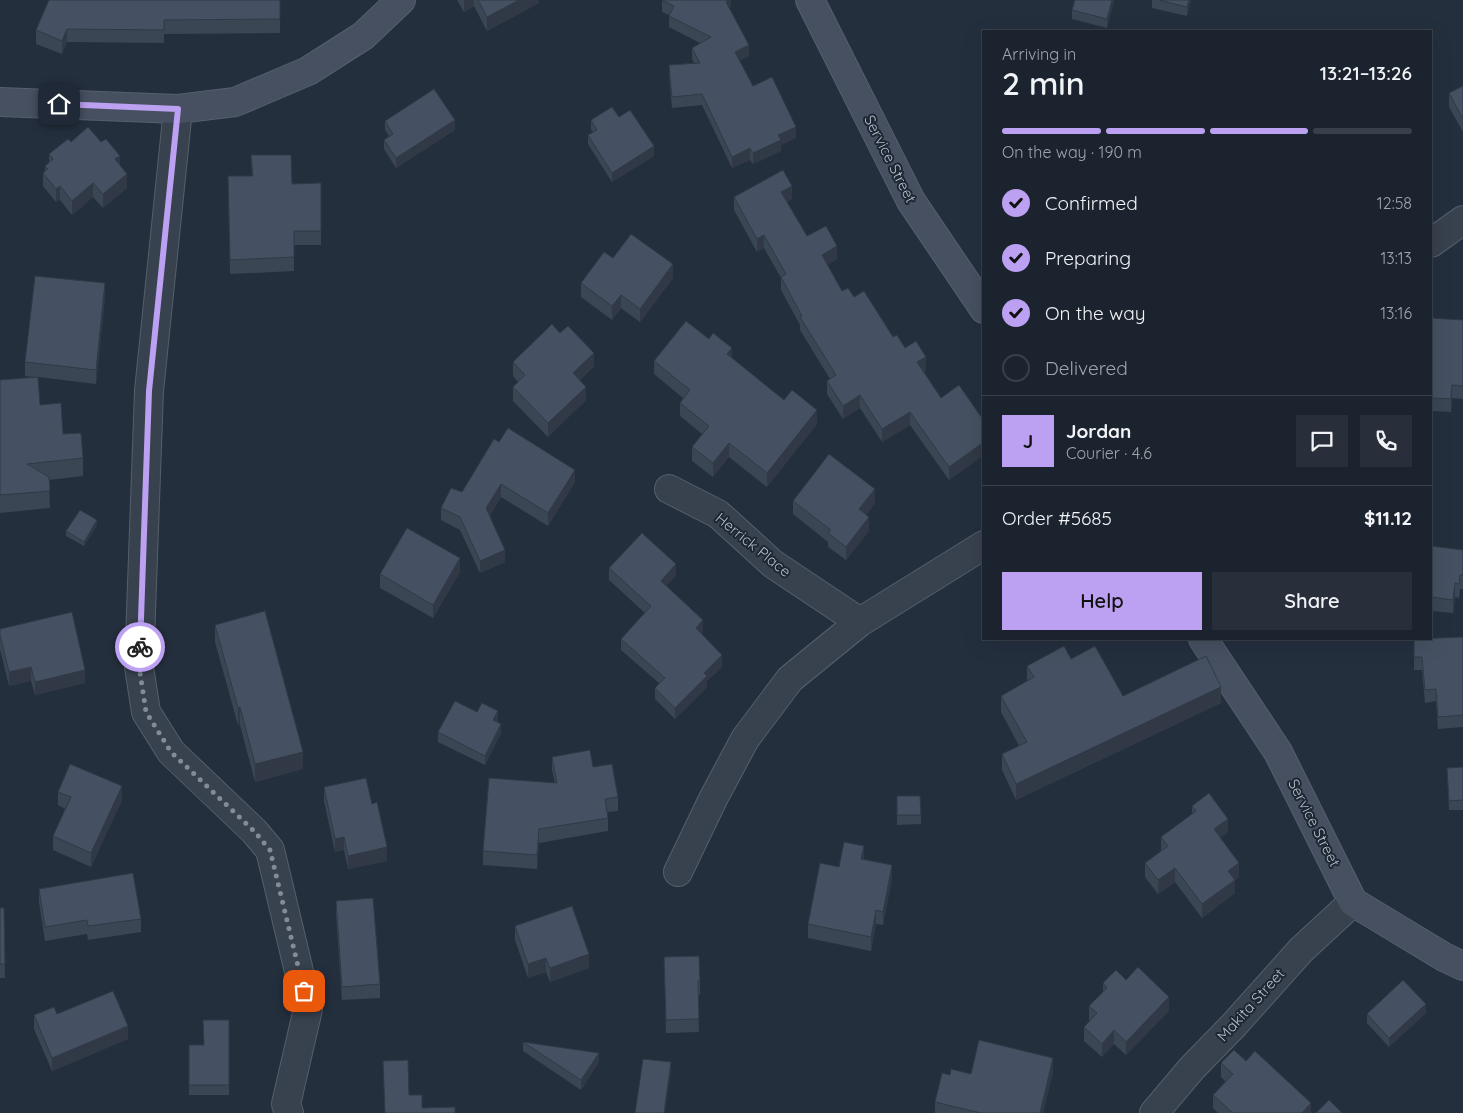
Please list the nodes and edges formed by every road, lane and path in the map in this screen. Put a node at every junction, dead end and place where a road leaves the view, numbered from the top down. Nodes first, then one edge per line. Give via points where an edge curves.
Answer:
1 (401, 0) edge
2 (810, 0) edge
3 (0, 102) edge
4 (178, 109) junction
5 (1463, 220) edge
6 (1432, 242) edge
7 (982, 307) edge
8 (669, 489) dead end
9 (982, 547) edge
10 (860, 622) junction
11 (1204, 640) edge
12 (678, 872) dead end
13 (1353, 902) junction
14 (1463, 966) edge
15 (289, 1113) edge
16 (1154, 1113) edge

1 - 4 main road via 362,36 308,71 235,102
2 - 7 main road, Service Street via 911,201
3 - 4 main road
4 - 15 street via 149,391 139,666 146,712 171,752 270,850 308,1009 286,1104
5 - 6 street
8 - 10 street, Herrick Place via 718,514 773,564
9 - 10 street
10 - 12 street via 790,679 745,739
11 - 13 main road, Service Street via 1278,752
13 - 14 main road
13 - 16 street, Makita Street via 1301,950

